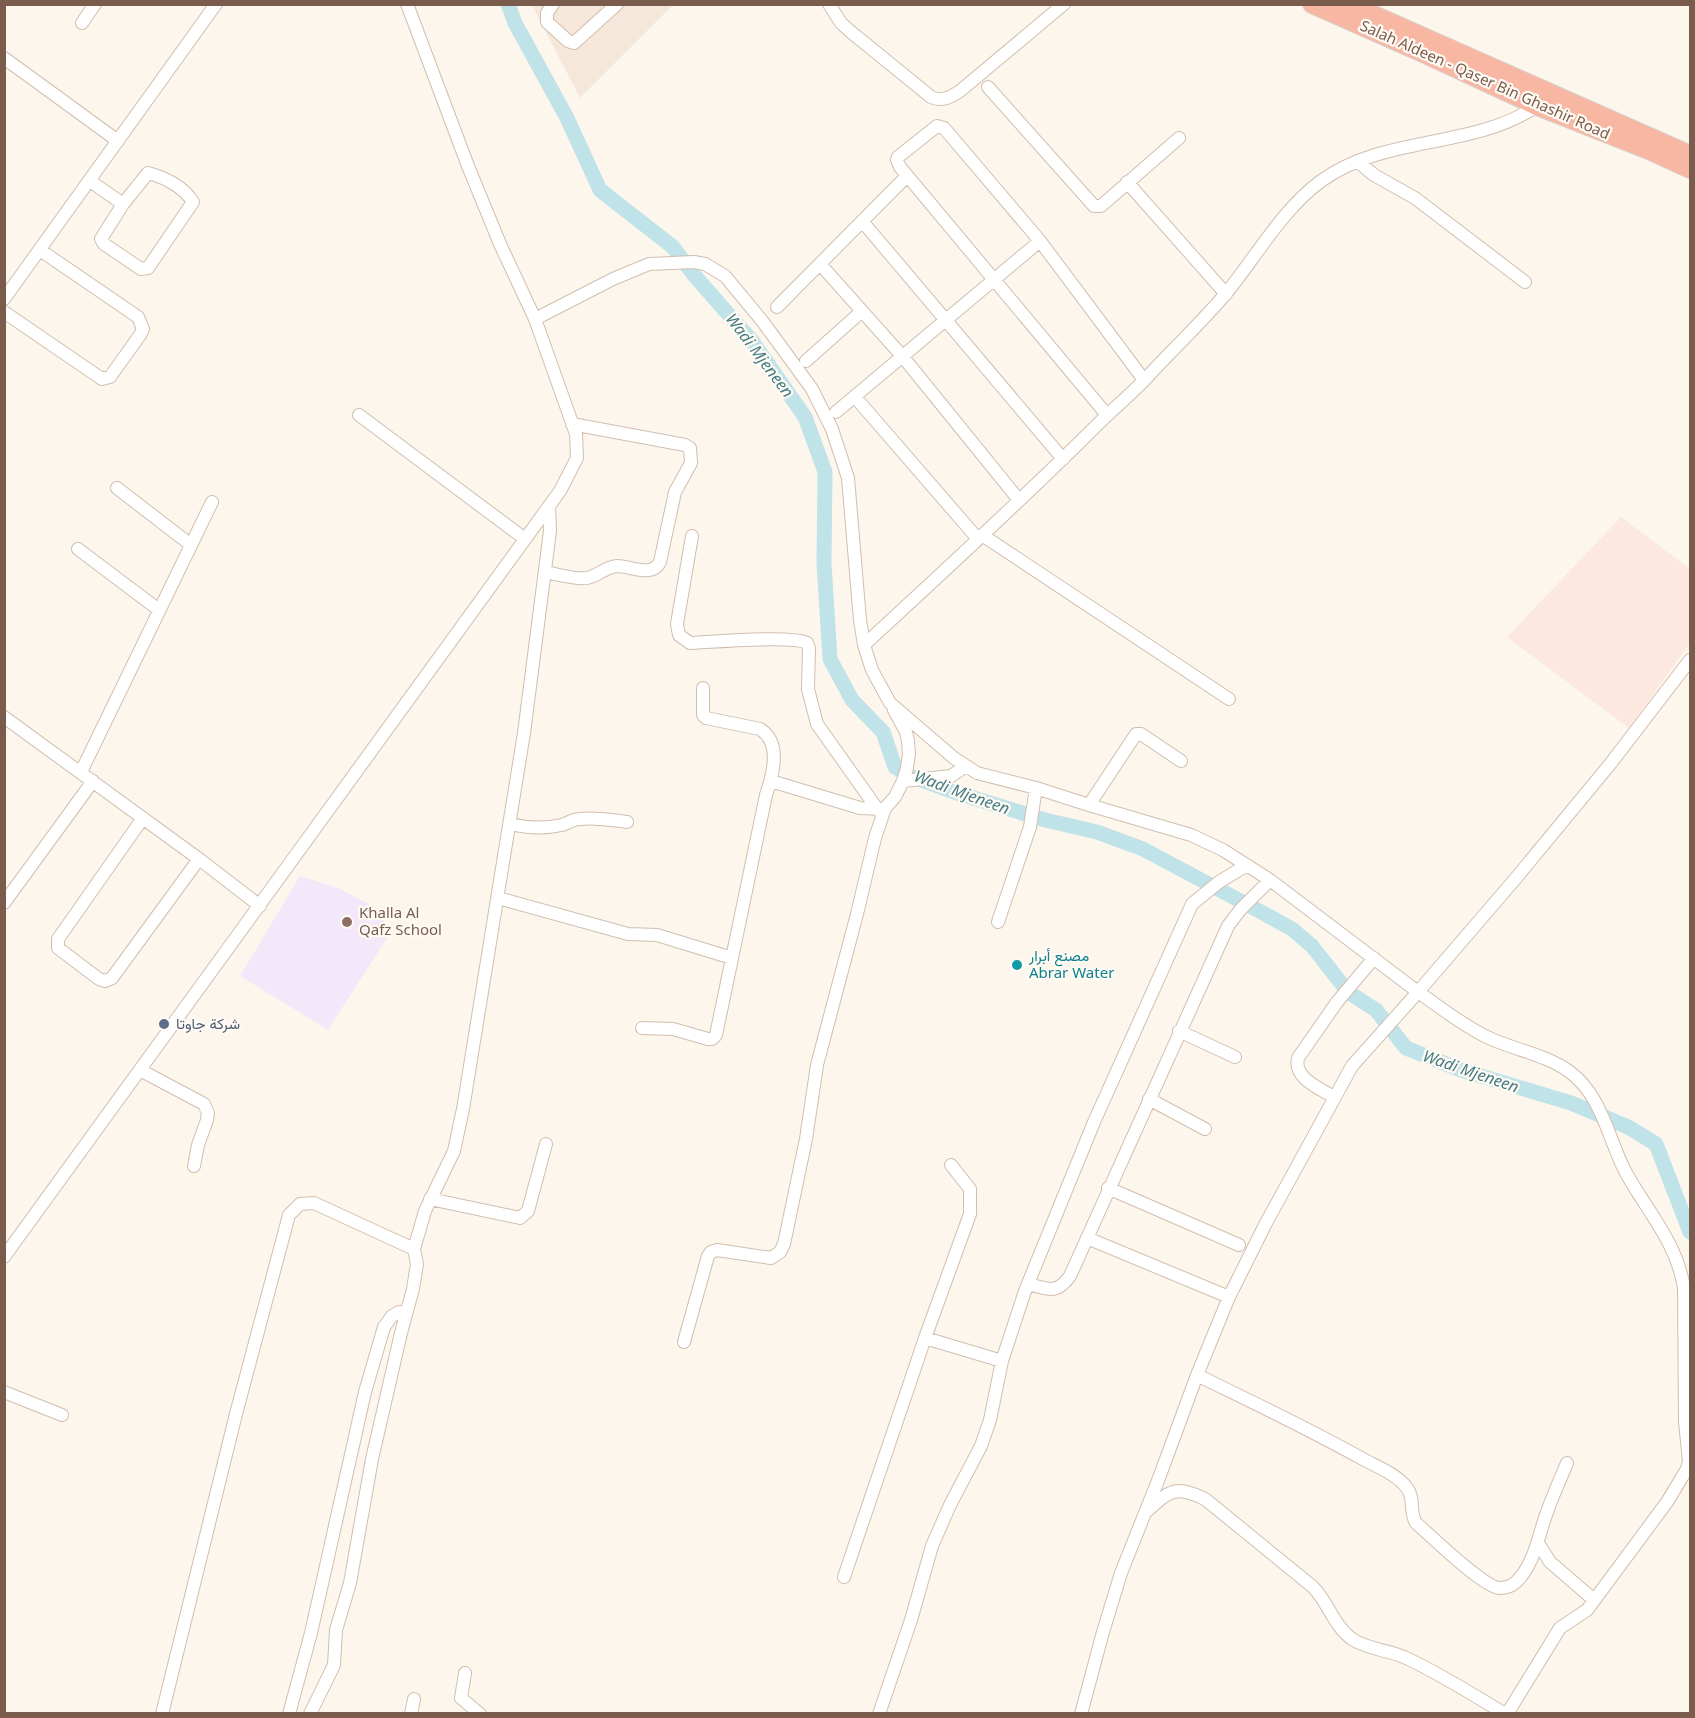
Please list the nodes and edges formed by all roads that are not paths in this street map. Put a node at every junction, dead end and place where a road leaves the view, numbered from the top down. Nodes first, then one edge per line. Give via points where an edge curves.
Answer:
1 (95, 4) edge
2 (216, 4) edge
3 (407, 4) edge
4 (617, 4) edge
5 (829, 4) edge
6 (1064, 4) edge
7 (1312, 4) edge
8 (1349, 4) edge
9 (549, 6) edge
10 (82, 23) dead end
11 (4, 58) edge
12 (988, 87) dead end
13 (1537, 106) junction
14 (1179, 138) dead end
15 (118, 141) junction
16 (1690, 155) edge
17 (1357, 161) junction
18 (1690, 169) edge
19 (907, 176) junction
20 (90, 181) junction
21 (1128, 182) junction
22 (123, 204) junction
23 (862, 221) junction
24 (1040, 241) junction
25 (40, 250) junction
26 (820, 264) junction
27 (993, 281) junction
28 (1525, 282) dead end
29 (1226, 294) junction
30 (4, 299) edge
31 (777, 307) dead end
32 (862, 311) junction
33 (4, 312) edge
34 (535, 319) junction
35 (946, 320) junction
36 (903, 357) junction
37 (806, 361) dead end
38 (1144, 380) junction
39 (855, 397) junction
40 (836, 412) dead end
41 (359, 415) dead end
42 (1107, 415) junction
43 (572, 424) junction
44 (1063, 459) junction
45 (117, 488) dead end
46 (1019, 500) junction
47 (212, 502) dead end
48 (549, 506) junction
49 (692, 536) dead end
50 (980, 537) junction
51 (525, 539) junction
52 (191, 545) junction
53 (78, 549) dead end
54 (545, 572) junction
55 (159, 610) junction
56 (864, 645) junction
57 (1690, 660) edge
58 (703, 688) dead end
59 (1229, 699) dead end
60 (890, 703) junction
61 (4, 717) edge
62 (1181, 761) dead end
63 (966, 766) junction
64 (81, 772) junction
65 (93, 781) junction
66 (771, 781) junction
67 (903, 781) junction
68 (1036, 794) junction
69 (1089, 806) junction
70 (882, 809) junction
71 (143, 818) junction
72 (627, 822) dead end
73 (510, 824) junction
74 (199, 859) junction
75 (1247, 864) junction
76 (1270, 880) junction
77 (498, 898) junction
78 (4, 903) edge
79 (260, 906) junction
80 (998, 922) dead end
81 (732, 958) junction
82 (1374, 958) junction
83 (1418, 992) junction
84 (642, 1028) dead end
85 (1179, 1031) junction
86 (1235, 1057) dead end
87 (140, 1070) junction
88 (1334, 1097) junction
89 (1149, 1100) junction
90 (1205, 1129) dead end
91 (546, 1144) dead end
92 (951, 1165) dead end
93 (194, 1166) dead end
94 (1108, 1188) junction
95 (430, 1199) junction
96 (1087, 1238) junction
97 (1239, 1245) dead end
98 (414, 1249) junction
99 (4, 1257) edge
100 (1028, 1284) junction
101 (1228, 1297) junction
102 (406, 1312) junction
103 (925, 1338) junction
104 (684, 1342) dead end
105 (1002, 1361) junction
106 (1197, 1375) junction
107 (4, 1392) edge
108 (62, 1415) dead end
109 (1690, 1462) edge
110 (1567, 1463) dead end
111 (1144, 1514) junction
112 (1538, 1543) junction
113 (844, 1576) dead end
114 (1594, 1600) junction
115 (465, 1673) dead end
116 (414, 1700) dead end
117 (162, 1713) edge
118 (289, 1713) edge
119 (310, 1713) edge
120 (411, 1713) edge
121 (480, 1713) edge
122 (879, 1713) edge
123 (1081, 1713) edge
124 (1506, 1713) edge

1 - 10 street
2 - 15 street
3 - 34 street via 468,166
4 - 9 street via 574,43 547,22
5 - 6 street via 850,32 931,97 940,99 960,91
7 - 13 highway, Salah Aldeen - Qaser Bin Ghashir Road
8 - 16 highway
11 - 15 street
12 - 21 street via 1091,205 1101,206
13 - 17 street via 1491,129
13 - 18 highway, Salah Aldeen - Qaser Bin Ghashir Road
14 - 21 street
15 - 20 street
17 - 28 street via 1415,198
17 - 29 street via 1320,182 1301,199
19 - 23 street
19 - 24 street via 898,157 942,126
19 - 27 street
20 - 22 street
20 - 25 street
21 - 29 street
22 - 22 street via 101,239 141,269 148,268 193,202 163,177 148,173
23 - 26 street
23 - 35 street
24 - 27 street
24 - 38 street
25 - 30 street
25 - 33 street via 138,317 143,329 140,336 110,377 102,379
26 - 31 street
26 - 32 street
27 - 35 street
27 - 42 street
29 - 38 street
32 - 36 street
32 - 37 street
34 - 43 street
34 - 56 street via 650,264 694,262 715,269 732,283 790,358 826,415 848,478
35 - 36 street
35 - 44 street
36 - 39 street
36 - 46 street
38 - 42 street
39 - 40 street
39 - 50 street
41 - 51 street
42 - 44 street
43 - 48 street via 577,458
43 - 54 street via 685,445 690,448 692,463 675,492 657,568 652,571 606,567 586,578
44 - 46 street
45 - 52 street
46 - 50 street
47 - 52 street
48 - 51 street
48 - 54 street
49 - 70 street via 677,624 679,635 690,643 778,639 807,643 808,689 817,724
50 - 56 street
50 - 59 street
51 - 79 street
52 - 55 street
53 - 55 street
54 - 73 street
55 - 64 street
56 - 60 street
57 - 83 street via 1589,790
58 - 66 street via 706,718 767,733 774,748
60 - 63 street
60 - 67 street via 906,732 909,754
61 - 64 street
62 - 69 street via 1136,734
63 - 67 street via 951,776
63 - 68 street
64 - 65 street
65 - 71 street
65 - 78 street
66 - 70 street via 860,808
66 - 81 street
67 - 70 street via 895,797
68 - 69 street
68 - 80 street via 1030,826
69 - 75 street via 1191,835
70 - 104 street via 817,1065 784,1244 771,1258 711,1251
71 - 74 street
71 - 74 street via 58,939 58,948 99,979 112,978
72 - 73 street via 588,818 540,828
73 - 77 street
74 - 79 street
75 - 76 street
75 - 100 street via 1201,895 1189,910 1094,1122
76 - 82 street
76 - 85 street via 1228,926
77 - 81 street via 628,934 657,935
77 - 95 street via 456,1140
79 - 87 street
81 - 84 street via 712,1039 673,1029
82 - 83 street
82 - 88 street via 1337,1002 1296,1065 1301,1075
83 - 88 street via 1352,1066
83 - 109 street via 1475,1031 1558,1064 1573,1074 1598,1108 1623,1168 1672,1246 1681,1268 1685,1306 1685,1422
85 - 86 street
85 - 89 street
87 - 93 street via 207,1107
87 - 99 street
88 - 101 street
89 - 90 street
89 - 94 street
91 - 95 street via 528,1211 520,1218
92 - 103 street via 970,1189 970,1214
94 - 96 street
94 - 97 street
95 - 98 street
96 - 100 street via 1062,1286 1053,1290
96 - 101 street
98 - 102 street via 417,1264
98 - 117 street via 314,1203 300,1204 289,1215
100 - 105 street
101 - 106 street
102 - 118 street via 392,1316 384,1327 365,1392
102 - 119 street via 372,1459 350,1583 336,1630 334,1665
103 - 105 street
103 - 113 street
105 - 122 street via 981,1446 932,1546
106 - 111 street
106 - 112 street via 1312,1431 1404,1484 1410,1493 1416,1522 1489,1584 1498,1588 1516,1583
107 - 108 street
109 - 114 street via 1667,1502
110 - 112 street
111 - 123 street via 1108,1611
111 - 124 street via 1174,1490 1205,1500 1313,1587 1351,1638 1404,1657
112 - 114 street via 1547,1558
114 - 124 street via 1587,1610 1560,1628
115 - 121 street via 461,1698
116 - 120 street

